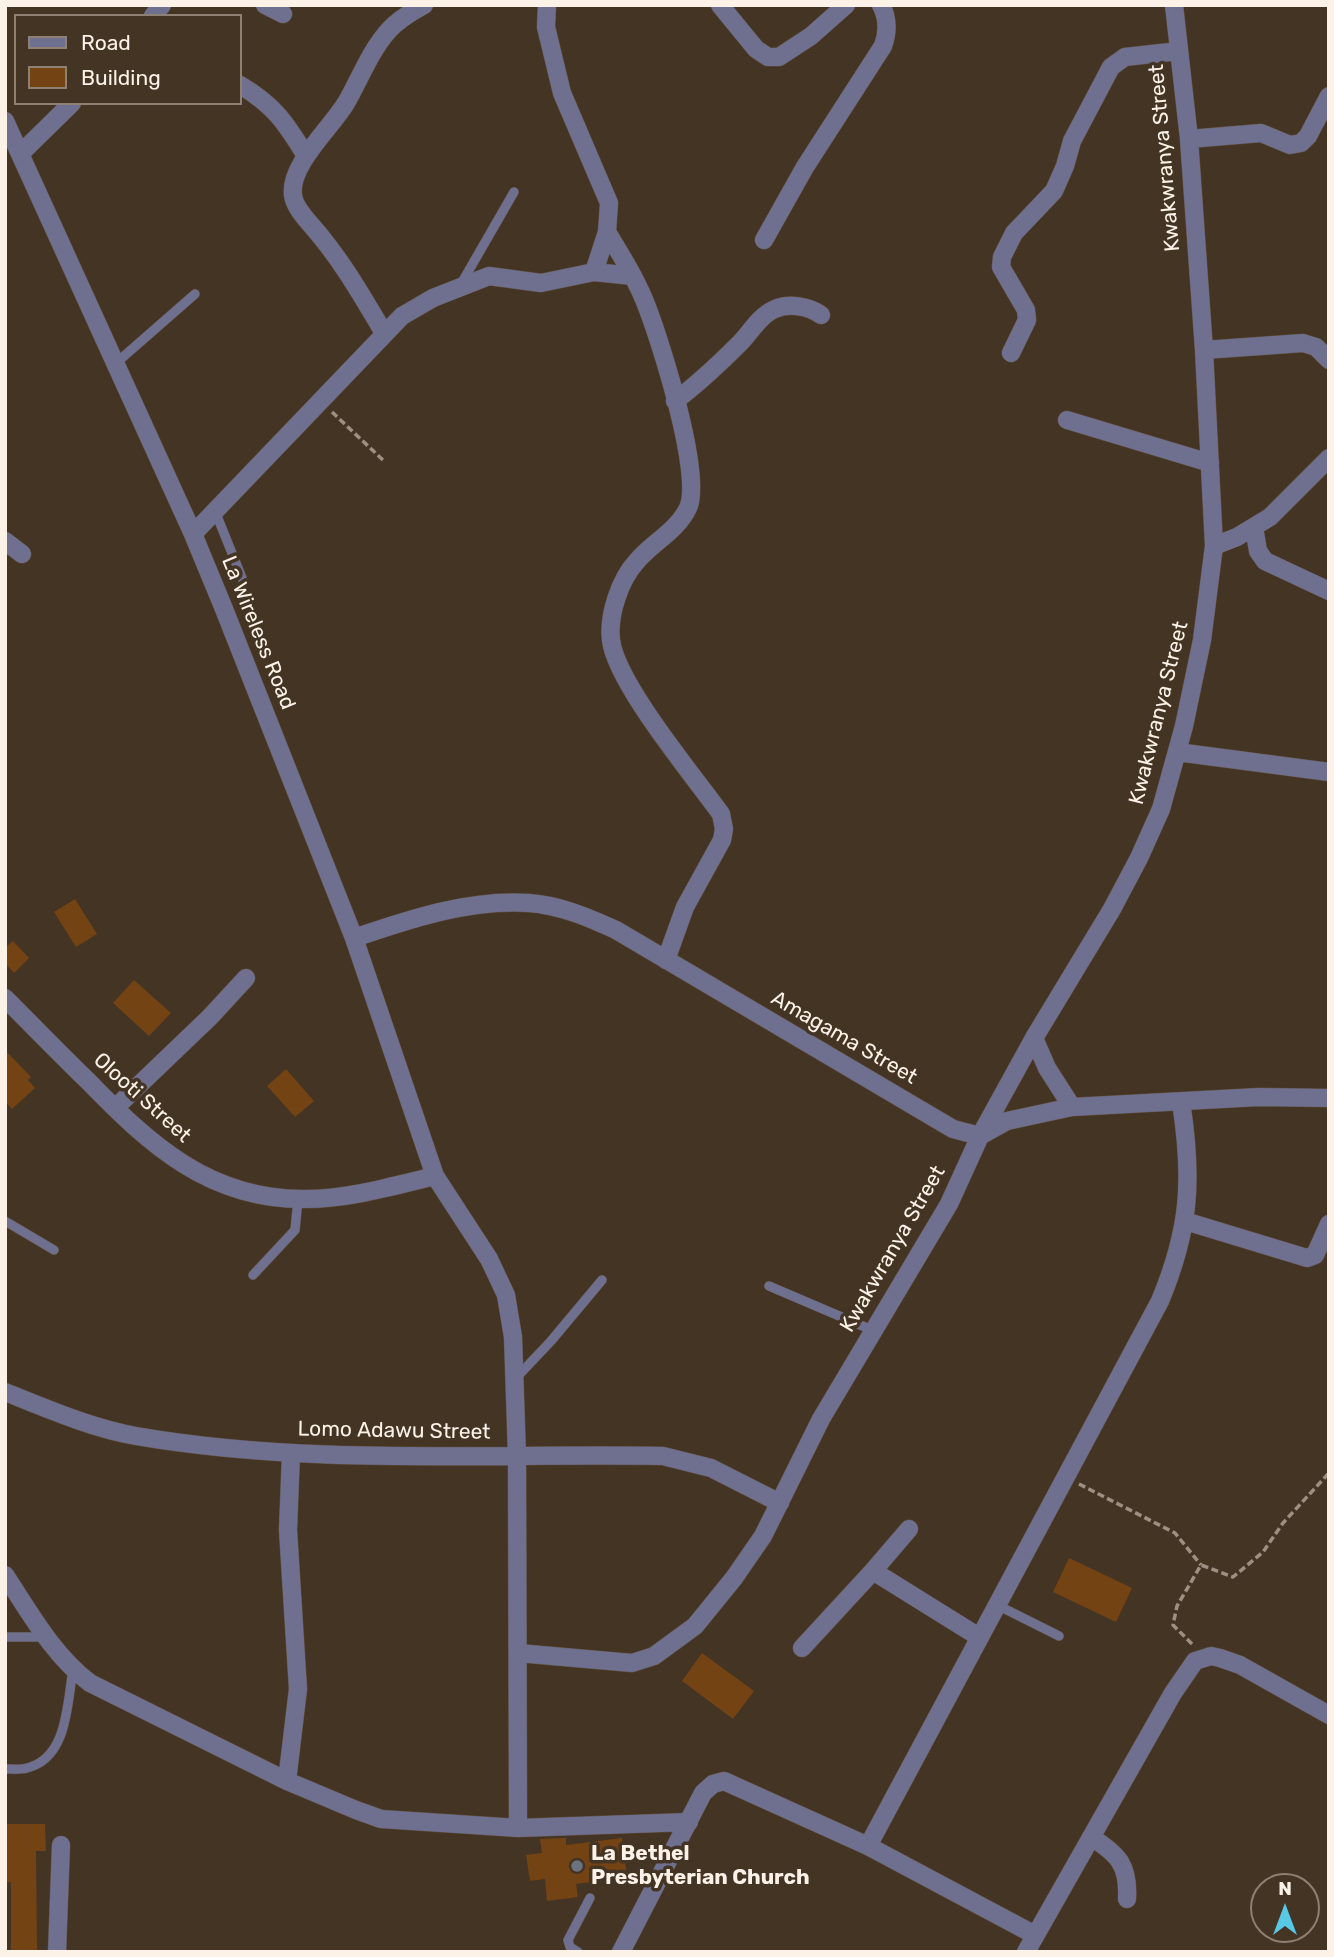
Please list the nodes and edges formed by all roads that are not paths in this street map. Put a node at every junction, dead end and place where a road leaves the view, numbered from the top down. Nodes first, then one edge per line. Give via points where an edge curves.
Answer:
1 (265, 5) edge
2 (424, 5) edge
3 (547, 5) edge
4 (720, 5) edge
5 (846, 5) edge
6 (881, 5) edge
7 (1174, 5) edge
8 (283, 14) dead end
9 (1179, 51) junction
10 (242, 86) edge
11 (1329, 96) edge
12 (70, 105) edge
13 (5, 121) edge
14 (1189, 139) junction
15 (20, 154) junction
16 (306, 156) junction
17 (514, 192) dead end
18 (607, 233) junction
19 (764, 240) dead end
20 (594, 272) junction
21 (633, 276) junction
22 (461, 285) junction
23 (195, 294) dead end
24 (821, 315) dead end
25 (384, 333) junction
26 (1204, 350) junction
27 (1011, 353) dead end
28 (1329, 360) edge
29 (115, 363) junction
30 (675, 401) junction
31 (1067, 420) dead end
32 (1329, 458) edge
33 (1210, 463) junction
34 (215, 511) junction
35 (1254, 527) junction
36 (193, 534) junction
37 (5, 541) edge
38 (1214, 546) junction
39 (22, 554) dead end
40 (244, 583) dead end
41 (1329, 591) edge
42 (1177, 752) junction
43 (1329, 772) edge
44 (354, 938) junction
45 (666, 960) junction
46 (246, 978) dead end
47 (5, 998) edge
48 (1034, 1038) junction
49 (1329, 1098) edge
50 (1181, 1102) junction
51 (1072, 1107) junction
52 (114, 1108) junction
53 (979, 1136) junction
54 (435, 1177) junction
55 (298, 1199) junction
56 (1185, 1221) junction
57 (5, 1222) edge
58 (1329, 1224) edge
59 (54, 1250) dead end
60 (253, 1275) dead end
61 (602, 1280) dead end
62 (769, 1286) dead end
63 (872, 1330) junction
64 (515, 1379) junction
65 (5, 1392) edge
66 (290, 1453) junction
67 (517, 1456) junction
68 (780, 1503) junction
69 (909, 1529) dead end
70 (873, 1571) junction
71 (5, 1575) edge
72 (997, 1605) junction
73 (1059, 1636) dead end
74 (5, 1637) edge
75 (46, 1637) junction
76 (979, 1637) junction
77 (802, 1648) dead end
78 (518, 1653) junction
79 (73, 1670) junction
80 (1329, 1715) edge
81 (5, 1769) edge
82 (287, 1781) junction
83 (689, 1822) junction
84 (518, 1828) junction
85 (1091, 1837) junction
86 (61, 1845) dead end
87 (868, 1846) junction
88 (590, 1898) dead end
89 (1127, 1899) dead end
90 (1035, 1935) junction
91 (57, 1952) edge
92 (578, 1952) edge
93 (621, 1952) edge
94 (1026, 1952) edge

1 - 8 street
2 - 16 street via 387,31 345,104
3 - 18 street via 546,27 562,93 609,203
4 - 5 street via 755,49 779,57
6 - 19 street via 887,27 883,46
7 - 9 street, Kwakwranya Street
9 - 14 street, Kwakwranya Street
9 - 27 street via 1125,57 1111,67 1072,141 1054,191 1014,233 1001,267 1026,310 1027,320
10 - 16 street via 285,121
11 - 14 street via 1301,143 1290,145 1261,133
12 - 15 street
13 - 15 street, La Wireless Road
14 - 26 street, Kwakwranya Street
15 - 29 street, La Wireless Road
16 - 25 street via 293,181 293,197 335,252
17 - 22 lane
18 - 20 street
18 - 21 street
20 - 21 street
20 - 22 street via 541,283 489,276
21 - 30 street
22 - 25 street via 402,316
23 - 29 lane
24 - 30 street via 797,306 775,309 703,380
25 - 34 street
26 - 28 street via 1303,343 1316,347
26 - 33 street, Kwakwranya Street
29 - 36 street, La Wireless Road
30 - 45 street via 687,448 690,503 676,526 630,570 610,627 618,663 631,686 723,820 722,840 685,907
31 - 33 street
32 - 35 street
33 - 38 street, Kwakwranya Street
34 - 36 street
34 - 40 lane
35 - 38 street
35 - 41 street via 1258,551 1265,561
36 - 44 street, La Wireless Road
37 - 39 street
38 - 42 street, Kwakwranya Street via 1202,640
42 - 43 street
42 - 48 street, Kwakwranya Street via 1161,809 1139,858
44 - 45 street, Amagama Street via 457,908 530,902 578,913
44 - 54 street, La Wireless Road
45 - 53 street, Amagama Street via 953,1129
46 - 52 street
47 - 52 street, Olooti Street
48 - 51 street
48 - 53 street, Kwakwranya Street
49 - 50 street
50 - 51 street
50 - 56 street via 1189,1173
51 - 53 street via 1007,1121
52 - 55 street, Olooti Street via 159,1149 202,1176 266,1197
53 - 63 street, Kwakwranya Street via 950,1204
54 - 55 street, Olooti Street via 345,1196
54 - 64 street, La Wireless Road via 489,1259 506,1295
55 - 60 lane via 295,1230
56 - 58 street via 1307,1258 1315,1255
56 - 72 street via 1160,1301
57 - 59 lane
61 - 64 lane
62 - 63 lane
63 - 68 street, Kwakwranya Street
64 - 67 street, La Wireless Road
65 - 66 street, Lomo Adawu Street via 134,1436
66 - 67 street, Lomo Adawu Street
66 - 82 street via 288,1531 298,1689
67 - 68 street, Lomo Adawu Street via 688,1461
67 - 78 street, La Wireless Road
68 - 78 street, Kwakwranya Street via 763,1536 704,1617 654,1656 632,1663
69 - 70 street
70 - 76 street
70 - 77 street
71 - 75 street
72 - 73 lane
72 - 76 street
74 - 75 lane
75 - 79 street
76 - 87 street
78 - 84 street, La Wireless Road
79 - 81 lane via 61,1738 46,1758 28,1768
79 - 82 street via 90,1683
80 - 85 street via 1240,1665 1220,1657 1195,1661
82 - 84 street via 381,1819
83 - 84 street
83 - 87 street via 703,1793 723,1781
83 - 93 street
85 - 89 street via 1123,1864
85 - 90 street
86 - 91 street
87 - 90 street
88 - 92 lane via 568,1940
90 - 94 street

